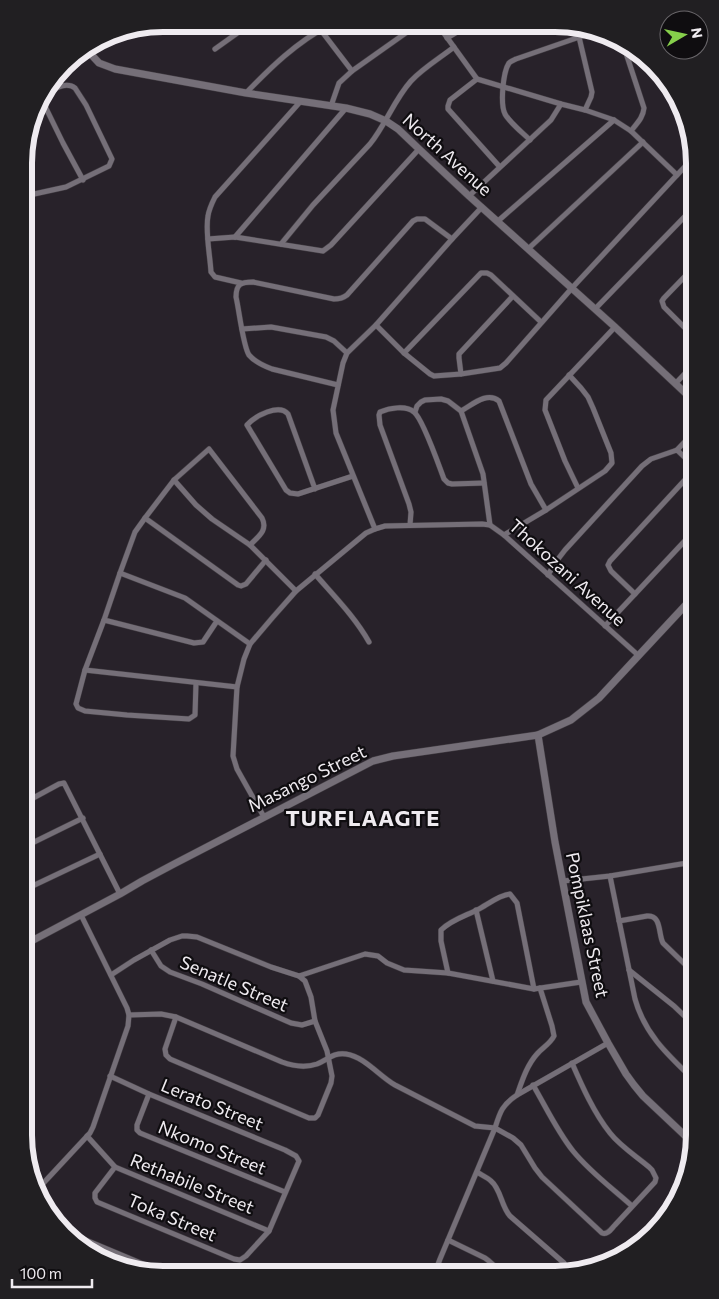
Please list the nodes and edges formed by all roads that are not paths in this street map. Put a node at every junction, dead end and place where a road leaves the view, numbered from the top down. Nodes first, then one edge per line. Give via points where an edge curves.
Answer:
1 (239, 32) edge
2 (316, 32) edge
3 (322, 32) edge
4 (407, 32) edge
5 (442, 32) edge
6 (457, 32) edge
7 (583, 36) edge
8 (579, 37) junction
9 (447, 38) junction
10 (454, 47) junction
11 (215, 49) dead end
12 (626, 54) edge
13 (91, 55) edge
14 (352, 71) junction
15 (477, 79) junction
16 (502, 88) junction
17 (57, 89) edge
18 (246, 93) junction
19 (300, 102) junction
20 (561, 104) junction
21 (45, 106) edge
22 (331, 106) junction
23 (346, 108) junction
24 (584, 110) junction
25 (614, 120) junction
26 (386, 121) junction
27 (632, 131) junction
28 (530, 140) junction
29 (643, 142) junction
30 (419, 149) junction
31 (686, 165) edge
32 (499, 166) junction
33 (676, 175) junction
34 (83, 180) junction
35 (32, 194) edge
36 (469, 196) junction
37 (482, 207) junction
38 (686, 215) edge
39 (498, 221) junction
40 (235, 237) junction
41 (208, 239) junction
42 (452, 239) junction
43 (281, 244) junction
44 (528, 249) junction
45 (686, 275) edge
46 (242, 283) junction
47 (572, 288) junction
48 (513, 296) junction
49 (595, 309) junction
50 (542, 322) junction
51 (376, 325) junction
52 (615, 327) junction
53 (242, 329) junction
54 (686, 329) edge
55 (347, 353) junction
56 (404, 353) junction
57 (686, 372) edge
58 (461, 374) junction
59 (569, 375) junction
60 (675, 384) junction
61 (338, 385) junction
62 (686, 394) edge
63 (415, 412) junction
64 (461, 412) junction
65 (686, 440) edge
66 (677, 450) junction
67 (686, 459) edge
68 (353, 476) junction
69 (686, 478) edge
70 (174, 480) junction
71 (484, 483) junction
72 (315, 488) junction
73 (578, 488) junction
74 (546, 510) junction
75 (145, 518) junction
76 (410, 525) junction
77 (490, 525) junction
78 (375, 529) junction
79 (504, 535) junction
80 (686, 540) edge
81 (250, 545) junction
82 (266, 560) junction
83 (120, 573) junction
84 (315, 574) junction
85 (548, 575) junction
86 (296, 591) junction
87 (635, 594) junction
88 (686, 606) edge
89 (104, 620) junction
90 (217, 621) junction
91 (605, 626) junction
92 (368, 642) dead end
93 (250, 644) junction
94 (639, 656) junction
95 (85, 670) junction
96 (196, 683) junction
97 (237, 687) junction
98 (538, 735) junction
99 (32, 799) edge
100 (264, 817) junction
101 (83, 818) junction
102 (32, 843) edge
103 (100, 854) junction
104 (686, 863) edge
105 (610, 876) junction
106 (563, 881) junction
107 (32, 886) edge
108 (120, 894) junction
109 (476, 910) junction
110 (81, 914) junction
111 (619, 921) junction
112 (32, 940) edge
113 (151, 950) junction
114 (686, 965) edge
115 (629, 969) junction
116 (448, 973) junction
117 (111, 975) junction
118 (299, 976) junction
119 (493, 981) junction
120 (582, 982) junction
121 (537, 988) junction
122 (129, 1015) junction
123 (176, 1017) junction
124 (686, 1017) edge
125 (315, 1021) junction
126 (608, 1043) junction
127 (329, 1057) junction
128 (572, 1063) junction
129 (686, 1072) edge
130 (110, 1076) junction
131 (533, 1085) junction
132 (149, 1094) junction
133 (517, 1094) junction
134 (495, 1128) junction
135 (87, 1136) junction
136 (686, 1137) edge
137 (115, 1167) junction
138 (477, 1172) junction
139 (42, 1186) edge
140 (285, 1192) junction
141 (632, 1206) junction
142 (269, 1231) junction
143 (85, 1240) edge
144 (448, 1240) junction
145 (145, 1265) edge
146 (565, 1265) edge
147 (438, 1266) edge
148 (495, 1266) edge

1 - 11 street
2 - 18 street via 285,54
3 - 14 street
4 - 14 street
5 - 9 street
6 - 9 street
7 - 8 street
8 - 16 street via 511,61
8 - 24 street via 592,92
9 - 10 street
10 - 15 street
10 - 26 street via 411,81
12 - 27 street via 644,108 642,118
13 - 18 street, North Avenue via 104,66
14 - 22 street via 339,83
15 - 16 street
15 - 32 street via 450,100 448,109
16 - 20 street
16 - 28 street via 506,115
17 - 34 street via 67,85 75,88 112,156 109,166
18 - 19 street, North Avenue
19 - 22 street, North Avenue
19 - 41 street via 215,197 208,216
20 - 24 street
20 - 28 street via 551,120
21 - 34 street
22 - 23 street, North Avenue
23 - 26 street, North Avenue
23 - 40 street
24 - 25 street
25 - 27 street
25 - 39 street
26 - 30 street, North Avenue
26 - 43 street via 378,135
27 - 29 street
28 - 32 street
29 - 33 street
29 - 44 street
30 - 36 street, North Avenue
30 - 43 street via 327,249 318,251
31 - 33 street
32 - 36 street
33 - 47 street
34 - 35 street
36 - 37 street, North Avenue
37 - 39 street, North Avenue
37 - 42 street
38 - 49 street
39 - 44 street, North Avenue
40 - 41 street
40 - 43 street
41 - 46 street via 212,275
42 - 46 street via 425,219 413,222 347,295 339,299 253,282
42 - 51 street
44 - 47 street, North Avenue
45 - 54 street via 662,301 664,308
46 - 53 street via 236,290
47 - 49 street, North Avenue
47 - 50 street
48 - 50 street
48 - 56 street via 490,275 481,273
48 - 58 street via 459,354
49 - 52 street, North Avenue
50 - 58 street via 500,368
51 - 55 street
51 - 56 street
52 - 59 street
52 - 60 street, North Avenue
53 - 55 street via 271,327 326,337
53 - 61 street via 247,352 263,366
55 - 61 street
56 - 58 street via 434,376
57 - 60 street
59 - 73 street via 546,400 545,410
59 - 73 street via 588,397 612,458 609,467
60 - 62 street, North Avenue
61 - 68 street via 334,422
63 - 64 street via 421,402 441,398
63 - 71 street via 444,479 452,484
63 - 76 street via 401,408 380,412 379,416 409,504
64 - 71 street
64 - 74 street via 488,397 499,402 531,484
65 - 66 street
66 - 67 street
66 - 85 street via 651,459 642,466 565,550
68 - 72 street
68 - 78 street
69 - 87 street via 608,565 610,572
70 - 75 street
70 - 81 street via 212,519
70 - 81 street via 209,449 262,518 262,533
71 - 77 street
72 - 72 street via 286,411 260,415 252,420 247,425 286,490 298,494
73 - 74 street
74 - 79 street
75 - 82 street via 238,585 246,584
75 - 83 street
76 - 77 street, Thokozani Avenue
76 - 78 street, Thokozani Avenue
77 - 79 street, Thokozani Avenue
78 - 84 street, Thokozani Avenue
79 - 85 street, Thokozani Avenue
80 - 87 street
81 - 82 street
82 - 86 street
83 - 89 street
83 - 90 street via 185,598
84 - 86 street, Thokozani Avenue
84 - 92 street
85 - 91 street, Thokozani Avenue
86 - 93 street, Thokozani Avenue
87 - 91 street
88 - 94 street, Masango Street
89 - 90 street via 194,643 203,642
89 - 95 street
90 - 93 street
91 - 94 street, Thokozani Avenue
93 - 97 street, Thokozani Avenue
94 - 98 street, Masango Street via 586,710
95 - 96 street
95 - 96 street via 76,704 85,711 189,719 196,710
96 - 97 street
97 - 100 street, Thokozani Avenue via 233,756
98 - 100 street, Masango Street via 373,761
98 - 106 street, Pompiklaas Street
99 - 101 street via 64,784
100 - 108 street, Masango Street
101 - 102 street
101 - 103 street
103 - 107 street
103 - 108 street
104 - 105 street
105 - 106 street
105 - 111 street
106 - 120 street, Pompiklaas Street
108 - 110 street, Masango Street
109 - 116 street via 441,930
109 - 119 street
109 - 121 street via 507,894 513,897
110 - 112 street, Masango Street
110 - 117 street
111 - 114 street via 652,915 658,922 663,943
111 - 115 street
113 - 117 street
113 - 118 street via 182,936 198,937
113 - 125 street, Senatle Street via 161,966 170,972 291,1023 302,1025
115 - 124 street
115 - 129 street via 635,999 652,1037
116 - 118 street via 404,970 378,956 365,954
116 - 119 street
117 - 122 street
118 - 125 street via 309,989
119 - 121 street
120 - 121 street
120 - 126 street, Pompiklaas Street via 586,1002
121 - 133 street via 554,1036 529,1065
122 - 123 street
122 - 130 street
123 - 127 street via 288,1064 302,1067
123 - 127 street via 165,1049 170,1059 308,1118 318,1115 329,1089 332,1076
125 - 127 street
126 - 128 street
126 - 136 street, Pompiklaas Street via 643,1096
127 - 134 street via 339,1054 355,1057 395,1086 475,1126
128 - 131 street
128 - 141 street via 602,1122 655,1174 655,1182
130 - 132 street, Lerato Street
130 - 135 street
131 - 133 street
131 - 141 street via 572,1150
132 - 140 street, Nkomo Street via 137,1125 140,1133
132 - 140 street, Lerato Street via 296,1156 299,1161
133 - 134 street via 504,1104
134 - 138 street
134 - 141 street via 517,1140 542,1177 602,1233 610,1231
135 - 137 street, Rethabile Street
135 - 139 street
137 - 142 street, Rethabile Street
137 - 142 street, Toka Street via 95,1193 94,1198 100,1203 234,1259 243,1259
138 - 144 street
138 - 146 street via 494,1184 506,1212
140 - 142 street
143 - 145 street
144 - 147 street
144 - 148 street

